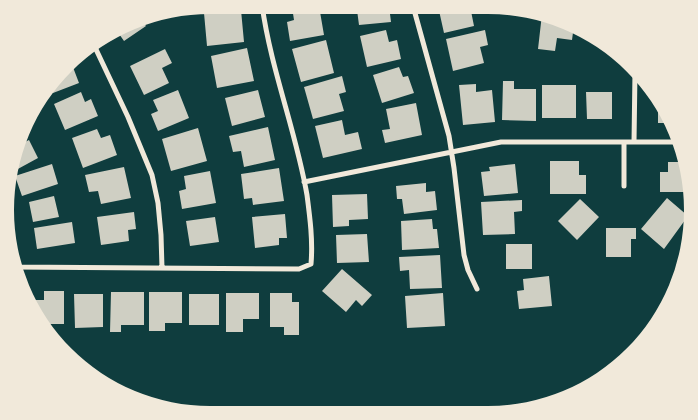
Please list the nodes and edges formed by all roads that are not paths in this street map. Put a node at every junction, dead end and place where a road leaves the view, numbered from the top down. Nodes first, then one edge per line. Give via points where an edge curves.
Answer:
1 (263, 14) edge
2 (415, 14) edge
3 (96, 50) edge
4 (635, 80) edge
5 (624, 142) junction
6 (634, 142) junction
7 (672, 142) edge
8 (451, 151) junction
9 (304, 182) junction
10 (624, 186) dead end
11 (22, 266) edge
12 (162, 268) junction
13 (477, 289) dead end

1 - 9 street via 269,48
2 - 8 street
3 - 12 street via 152,175 162,235
4 - 6 street
5 - 6 street
5 - 8 street via 501,142
5 - 10 street
6 - 7 street
8 - 9 street
8 - 13 street via 464,255
9 - 12 street via 313,248 311,264 299,269
11 - 12 street

